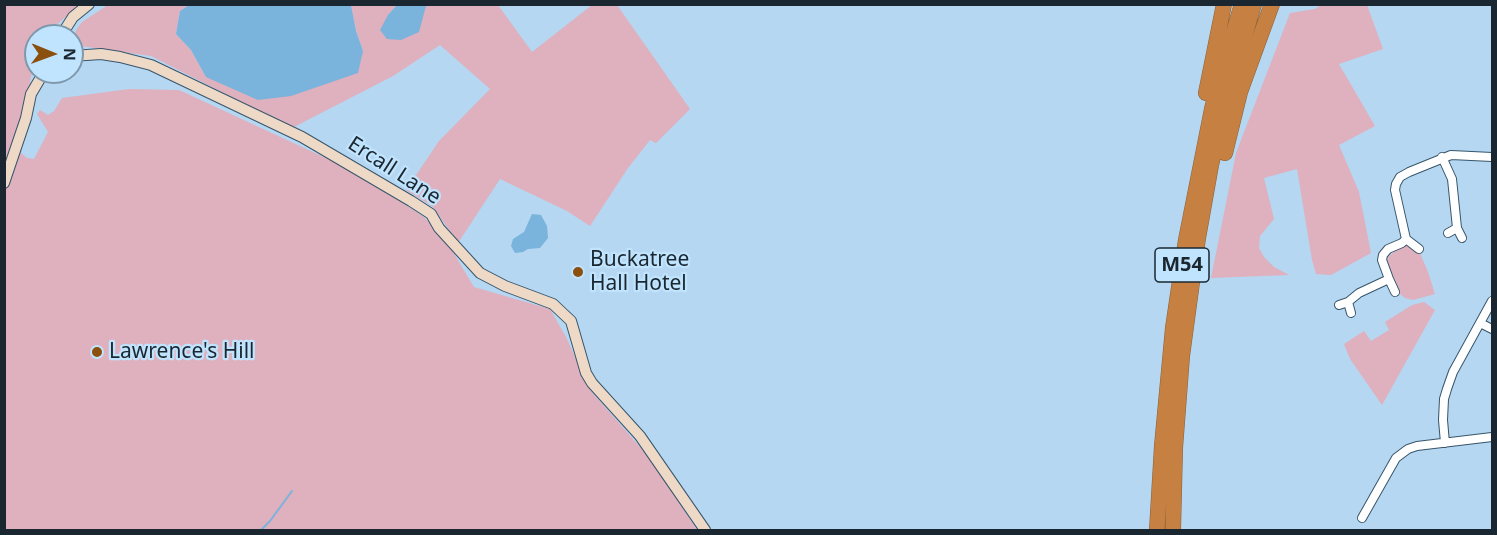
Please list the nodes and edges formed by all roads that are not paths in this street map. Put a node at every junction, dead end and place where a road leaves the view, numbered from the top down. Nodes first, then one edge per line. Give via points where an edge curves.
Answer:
1 (89, 4) edge
2 (1224, 4) edge
3 (1242, 4) edge
4 (1254, 4) edge
5 (1272, 4) edge
6 (69, 24) edge
7 (84, 55) edge
8 (37, 84) edge
9 (1442, 157) junction
10 (1492, 157) edge
11 (1196, 182) junction
12 (4, 183) edge
13 (1457, 228) junction
14 (1448, 232) dead end
15 (1462, 238) dead end
16 (1406, 239) junction
17 (1419, 249) dead end
18 (1389, 279) junction
19 (1395, 292) dead end
20 (1492, 301) edge
21 (1348, 302) junction
22 (1339, 306) dead end
23 (1351, 313) dead end
24 (1480, 323) junction
25 (1492, 329) edge
26 (1182, 356) junction
27 (1492, 437) edge
28 (1445, 443) junction
29 (1362, 518) dead end
30 (705, 531) edge
31 (1157, 531) edge
32 (1173, 531) edge

1 - 6 street
2 - 11 highway, M54 via 1200,122
3 - 11 highway, M54
4 - 26 highway, M54 via 1211,165
5 - 26 highway, M54 via 1232,123
7 - 30 street, Ercall Lane via 101,54 151,65 302,137 431,214 480,273 553,304 572,321 592,383 640,436
8 - 12 street
9 - 10 street
9 - 13 street via 1452,179
9 - 16 street via 1408,172 1396,184
11 - 31 highway, M54 via 1173,328
13 - 14 street
13 - 15 street
16 - 17 street
16 - 18 street via 1383,255
18 - 19 street
18 - 21 street
20 - 24 street
21 - 22 street
21 - 23 street
24 - 25 street
24 - 28 street via 1453,372 1444,399
26 - 32 highway, M54
27 - 28 street
28 - 29 street via 1408,449 1396,458

